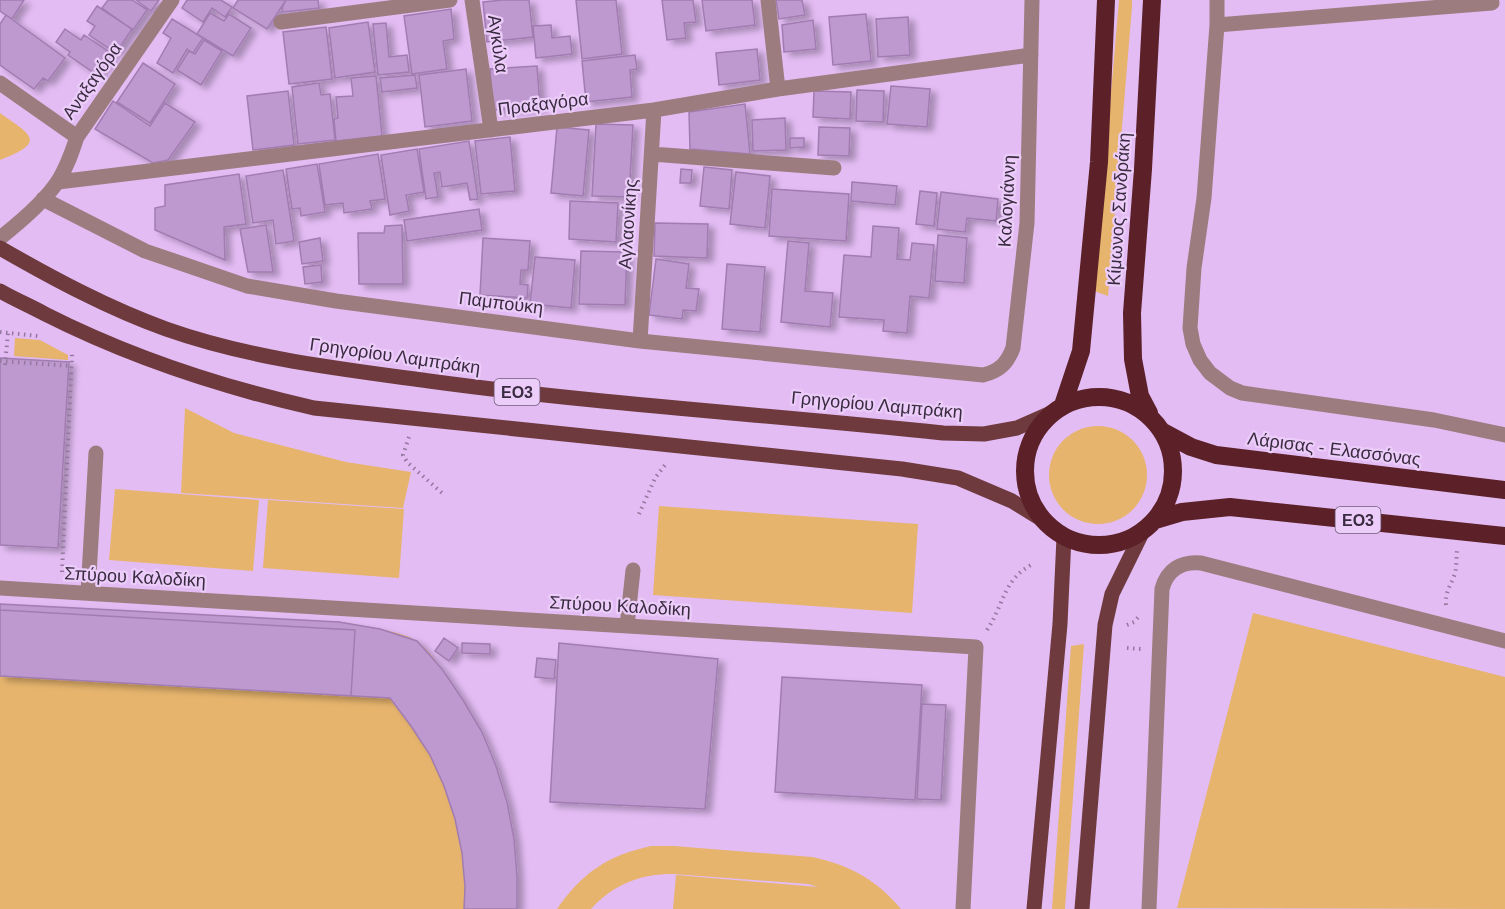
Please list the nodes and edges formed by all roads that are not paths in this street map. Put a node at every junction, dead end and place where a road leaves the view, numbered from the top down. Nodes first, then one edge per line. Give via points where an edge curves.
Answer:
1 (172, 0) edge
2 (450, 0) edge
3 (472, 0) edge
4 (768, 0) edge
5 (1032, 0) edge
6 (1106, 0) edge
7 (1152, 0) edge
8 (1217, 0) edge
9 (1492, 3) dead end
10 (281, 22) dead end
11 (1217, 26) junction
12 (1031, 55) junction
13 (0, 83) edge
14 (778, 89) junction
15 (654, 110) junction
16 (490, 130) junction
17 (77, 137) junction
18 (652, 154) junction
19 (834, 168) dead end
20 (58, 182) junction
21 (43, 199) junction
22 (0, 238) edge
23 (0, 248) edge
24 (0, 291) edge
25 (640, 341) junction
26 (972, 375) joint
27 (1058, 408) junction
28 (1152, 417) junction
29 (1163, 432) junction
30 (1505, 435) edge
31 (96, 453) dead end
32 (1505, 490) edge
33 (1041, 519) junction
34 (1149, 526) junction
35 (1505, 536) edge
36 (1064, 537) junction
37 (633, 570) dead end
38 (0, 588) edge
39 (88, 593) junction
40 (627, 626) junction
41 (1505, 641) edge
42 (963, 909) edge
43 (1034, 909) edge
44 (1082, 909) edge
45 (1149, 909) edge

1 - 17 street, Αναξαγόρα
2 - 10 street
3 - 16 street, Αγκύλα
4 - 14 street
5 - 12 street, Καλογιάννη
6 - 27 highway, Κίμωνος Σανδράκη via 1099,162 1081,351
7 - 28 highway, Κίμωνος Σανδράκη via 1132,313 1140,396
8 - 11 street
9 - 11 street
11 - 30 street via 1190,328 1200,360 1219,381 1242,393 1434,420
12 - 14 street, Πραξαγόρα
12 - 26 street, Καλογιάννη via 1027,223 1014,348 1003,366
13 - 17 street
14 - 15 street, Πραξαγόρα
15 - 16 street, Πραξαγόρα
15 - 18 street, Αγλαονίκης
16 - 20 street, Πραξαγόρα
17 - 20 street, Αναξαγόρα
18 - 19 street
18 - 25 street, Αγλαονίκης
20 - 21 street, Αναξαγόρα
21 - 22 street, Αναξαγόρα
21 - 25 street, Παμπούκη via 145,251 247,286 336,302
23 - 27 main road, Γρηγορίου Λαμπράκη / ΕΟ3 via 92,299 167,329 242,351 329,368 494,389 943,433 984,434 1017,428
24 - 33 main road, ΕΟ3 via 153,361 221,384 314,408 902,469 958,478 1012,501
25 - 26 street, Παμπούκη
27 - 28 highway, ΕΟ3 via 1086,397 1110,396 1132,403
27 - 33 highway, ΕΟ3 via 1033,434 1024,463 1027,493
28 - 29 highway, ΕΟ3
29 - 32 highway, Λάρισας - Ελασσόνας / ΕΟ3 via 1216,455
29 - 34 highway, ΕΟ3 via 1172,454 1173,478 1168,501
31 - 39 street
33 - 36 highway, ΕΟ3
34 - 35 highway, ΕΟ3 via 1182,512 1248,508
34 - 36 highway, ΕΟ3 via 1118,543 1091,546
34 - 44 main road via 1112,594 1105,624
36 - 43 main road via 1060,624
37 - 40 street
38 - 39 street, Σπύρου Καλοδίκη
39 - 40 street, Σπύρου Καλοδίκη
40 - 42 street, Σπύρου Καλοδίκη via 976,647
41 - 45 street via 1193,562 1169,573 1162,589

